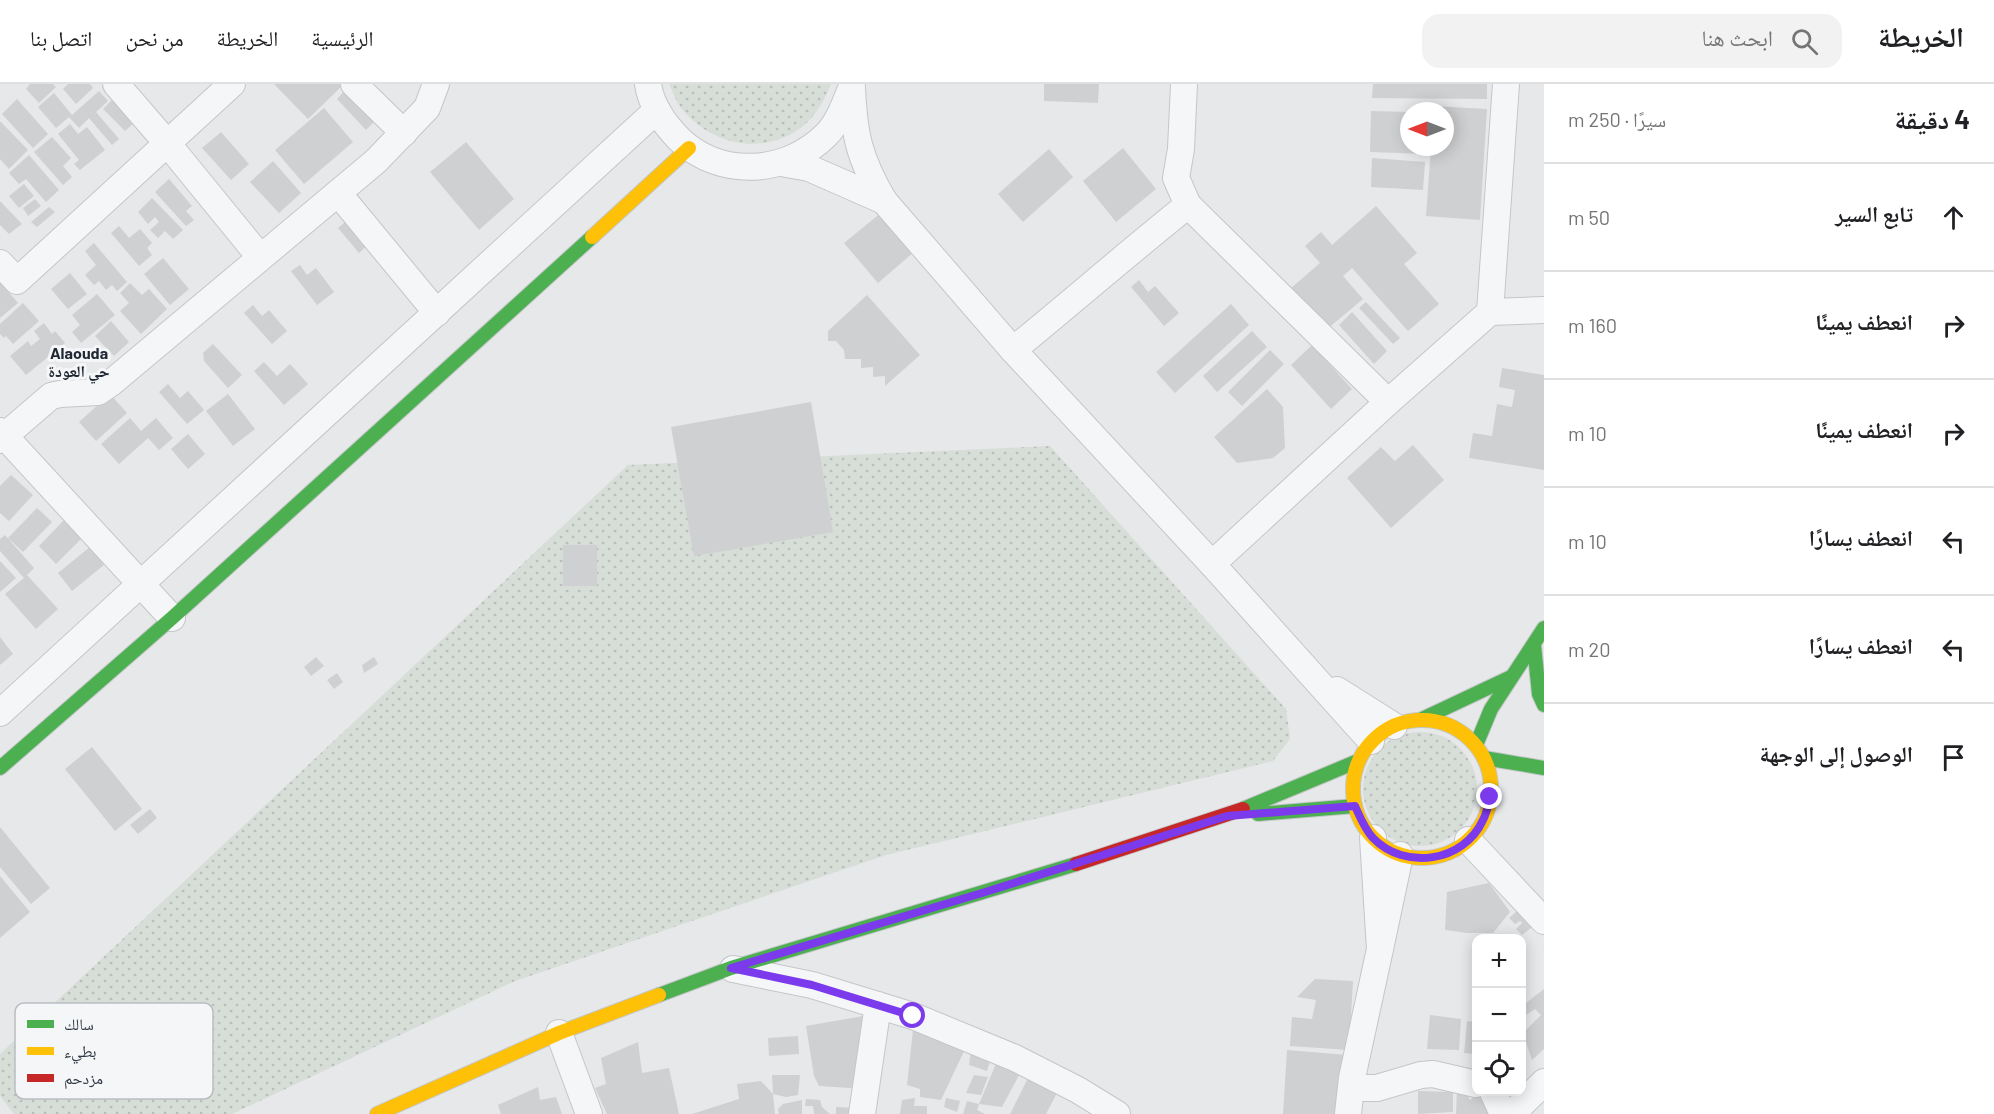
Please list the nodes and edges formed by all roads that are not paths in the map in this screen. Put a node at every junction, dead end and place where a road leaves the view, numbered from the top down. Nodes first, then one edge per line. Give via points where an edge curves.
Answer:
1 (116, 84) edge
2 (232, 84) edge
3 (354, 84) edge
4 (436, 84) edge
5 (648, 84) edge
6 (1184, 84) edge
7 (1506, 84) edge
8 (852, 85) edge
9 (657, 110) junction
10 (404, 133) junction
11 (167, 143) junction
12 (689, 148) junction
13 (781, 163) junction
14 (338, 193) junction
15 (884, 201) junction
16 (1188, 205) junction
17 (260, 257) junction
18 (0, 262) edge
19 (1544, 310) edge
20 (1490, 312) junction
21 (437, 313) junction
22 (1013, 350) junction
23 (1388, 402) junction
24 (1, 435) edge
25 (1212, 564) junction
26 (141, 584) junction
27 (172, 618) junction
28 (1544, 628) edge
29 (1534, 645) junction
30 (1312, 673) junction
31 (1513, 676) junction
32 (1544, 705) edge
33 (0, 713) edge
34 (1422, 719) junction
35 (1394, 726) junction
36 (1476, 745) junction
37 (1365, 751) junction
38 (1484, 758) junction
39 (0, 768) edge
40 (1544, 768) edge
41 (1544, 778) edge
42 (1529, 781) dead end
43 (1355, 806) junction
44 (1227, 816) junction
45 (1373, 838) junction
46 (1468, 840) junction
47 (1400, 855) junction
48 (1544, 921) edge
49 (1380, 950) junction
50 (731, 968) junction
51 (878, 1005) junction
52 (559, 1033) junction
53 (1544, 1082) edge
54 (1472, 1083) edge
55 (1351, 1088) junction
56 (1495, 1096) edge
57 (377, 1114) edge
58 (589, 1114) edge
59 (862, 1114) edge
60 (1118, 1114) edge
61 (1348, 1114) edge
62 (1503, 1114) edge
63 (1512, 1114) edge

1 - 11 street
2 - 11 street
3 - 10 street
4 - 10 street via 427,108
5 - 9 street
6 - 16 street via 1176,178
7 - 20 street
8 - 13 street via 842,112 827,134 806,152
8 - 15 street via 856,140
9 - 12 street
9 - 21 street
10 - 14 street
11 - 17 street
11 - 18 street via 17,281
12 - 13 street via 734,166
12 - 27 main road
13 - 15 street via 820,172
14 - 17 street
14 - 21 street
15 - 22 street
16 - 22 street
16 - 23 street
17 - 24 street via 98,392 51,396
19 - 20 street
20 - 23 street
21 - 26 street
22 - 25 street
23 - 25 street
24 - 26 street
25 - 30 street
26 - 27 street
26 - 33 street
27 - 39 main road
28 - 29 main road
29 - 31 main road
29 - 32 main road
30 - 35 street
30 - 37 street
31 - 34 main road
31 - 36 main road via 1491,709
34 - 35 main road
34 - 36 main road via 1455,728
35 - 37 main road
36 - 38 main road
37 - 43 main road via 1353,783
37 - 44 main road
38 - 40 main road
38 - 46 main road via 1495,795
41 - 42 main road
43 - 44 main road
43 - 45 main road
44 - 50 main road
45 - 47 main road
45 - 49 street
46 - 47 main road via 1443,855
46 - 48 street
47 - 49 street
49 - 55 street
50 - 51 street via 812,985
50 - 52 main road
51 - 59 street
51 - 60 street via 1015,1058
52 - 57 main road
52 - 58 street
53 - 63 street
54 - 55 street via 1433,1074 1377,1088
55 - 61 street
56 - 62 street

